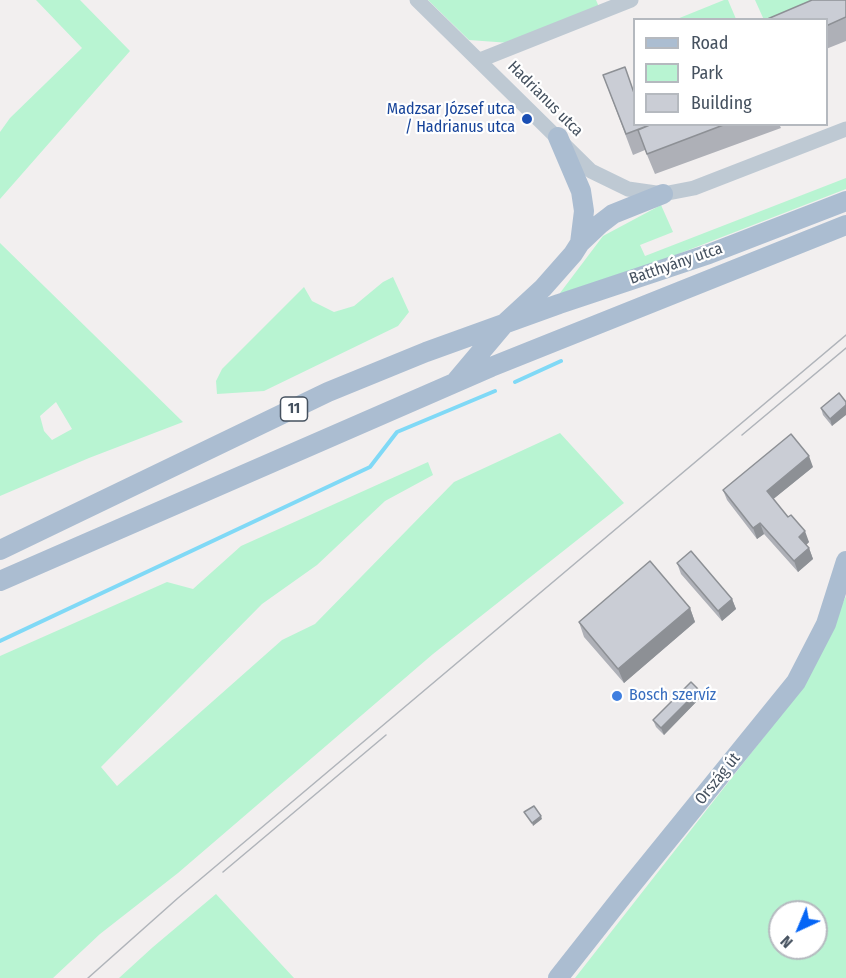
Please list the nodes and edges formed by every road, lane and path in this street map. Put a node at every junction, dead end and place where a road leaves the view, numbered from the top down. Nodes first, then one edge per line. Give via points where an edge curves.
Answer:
1 (417, 0) edge
2 (630, 0) edge
3 (480, 60) junction
4 (846, 129) edge
5 (558, 137) junction
6 (663, 194) junction
7 (846, 201) edge
8 (846, 225) edge
9 (580, 243) junction
10 (505, 323) junction
11 (454, 383) junction
12 (0, 550) edge
13 (846, 561) edge
14 (0, 581) edge
15 (558, 978) edge

1 - 3 street, Hadrianus utca
2 - 3 street
3 - 5 street, Hadrianus utca
4 - 6 street, Hadrianus utca via 694,188
5 - 6 street, Hadrianus utca via 591,171 612,183
5 - 9 main road via 581,191 584,211
6 - 9 main road via 613,214
7 - 10 main road, Batthyány utca / 11 via 709,254
8 - 11 main road, Batthyány utca / 11
9 - 10 main road via 543,288
10 - 11 main road
10 - 12 main road, 11 via 328,392
11 - 14 main road, 11
13 - 15 main road, Ország út via 826,624 796,682

